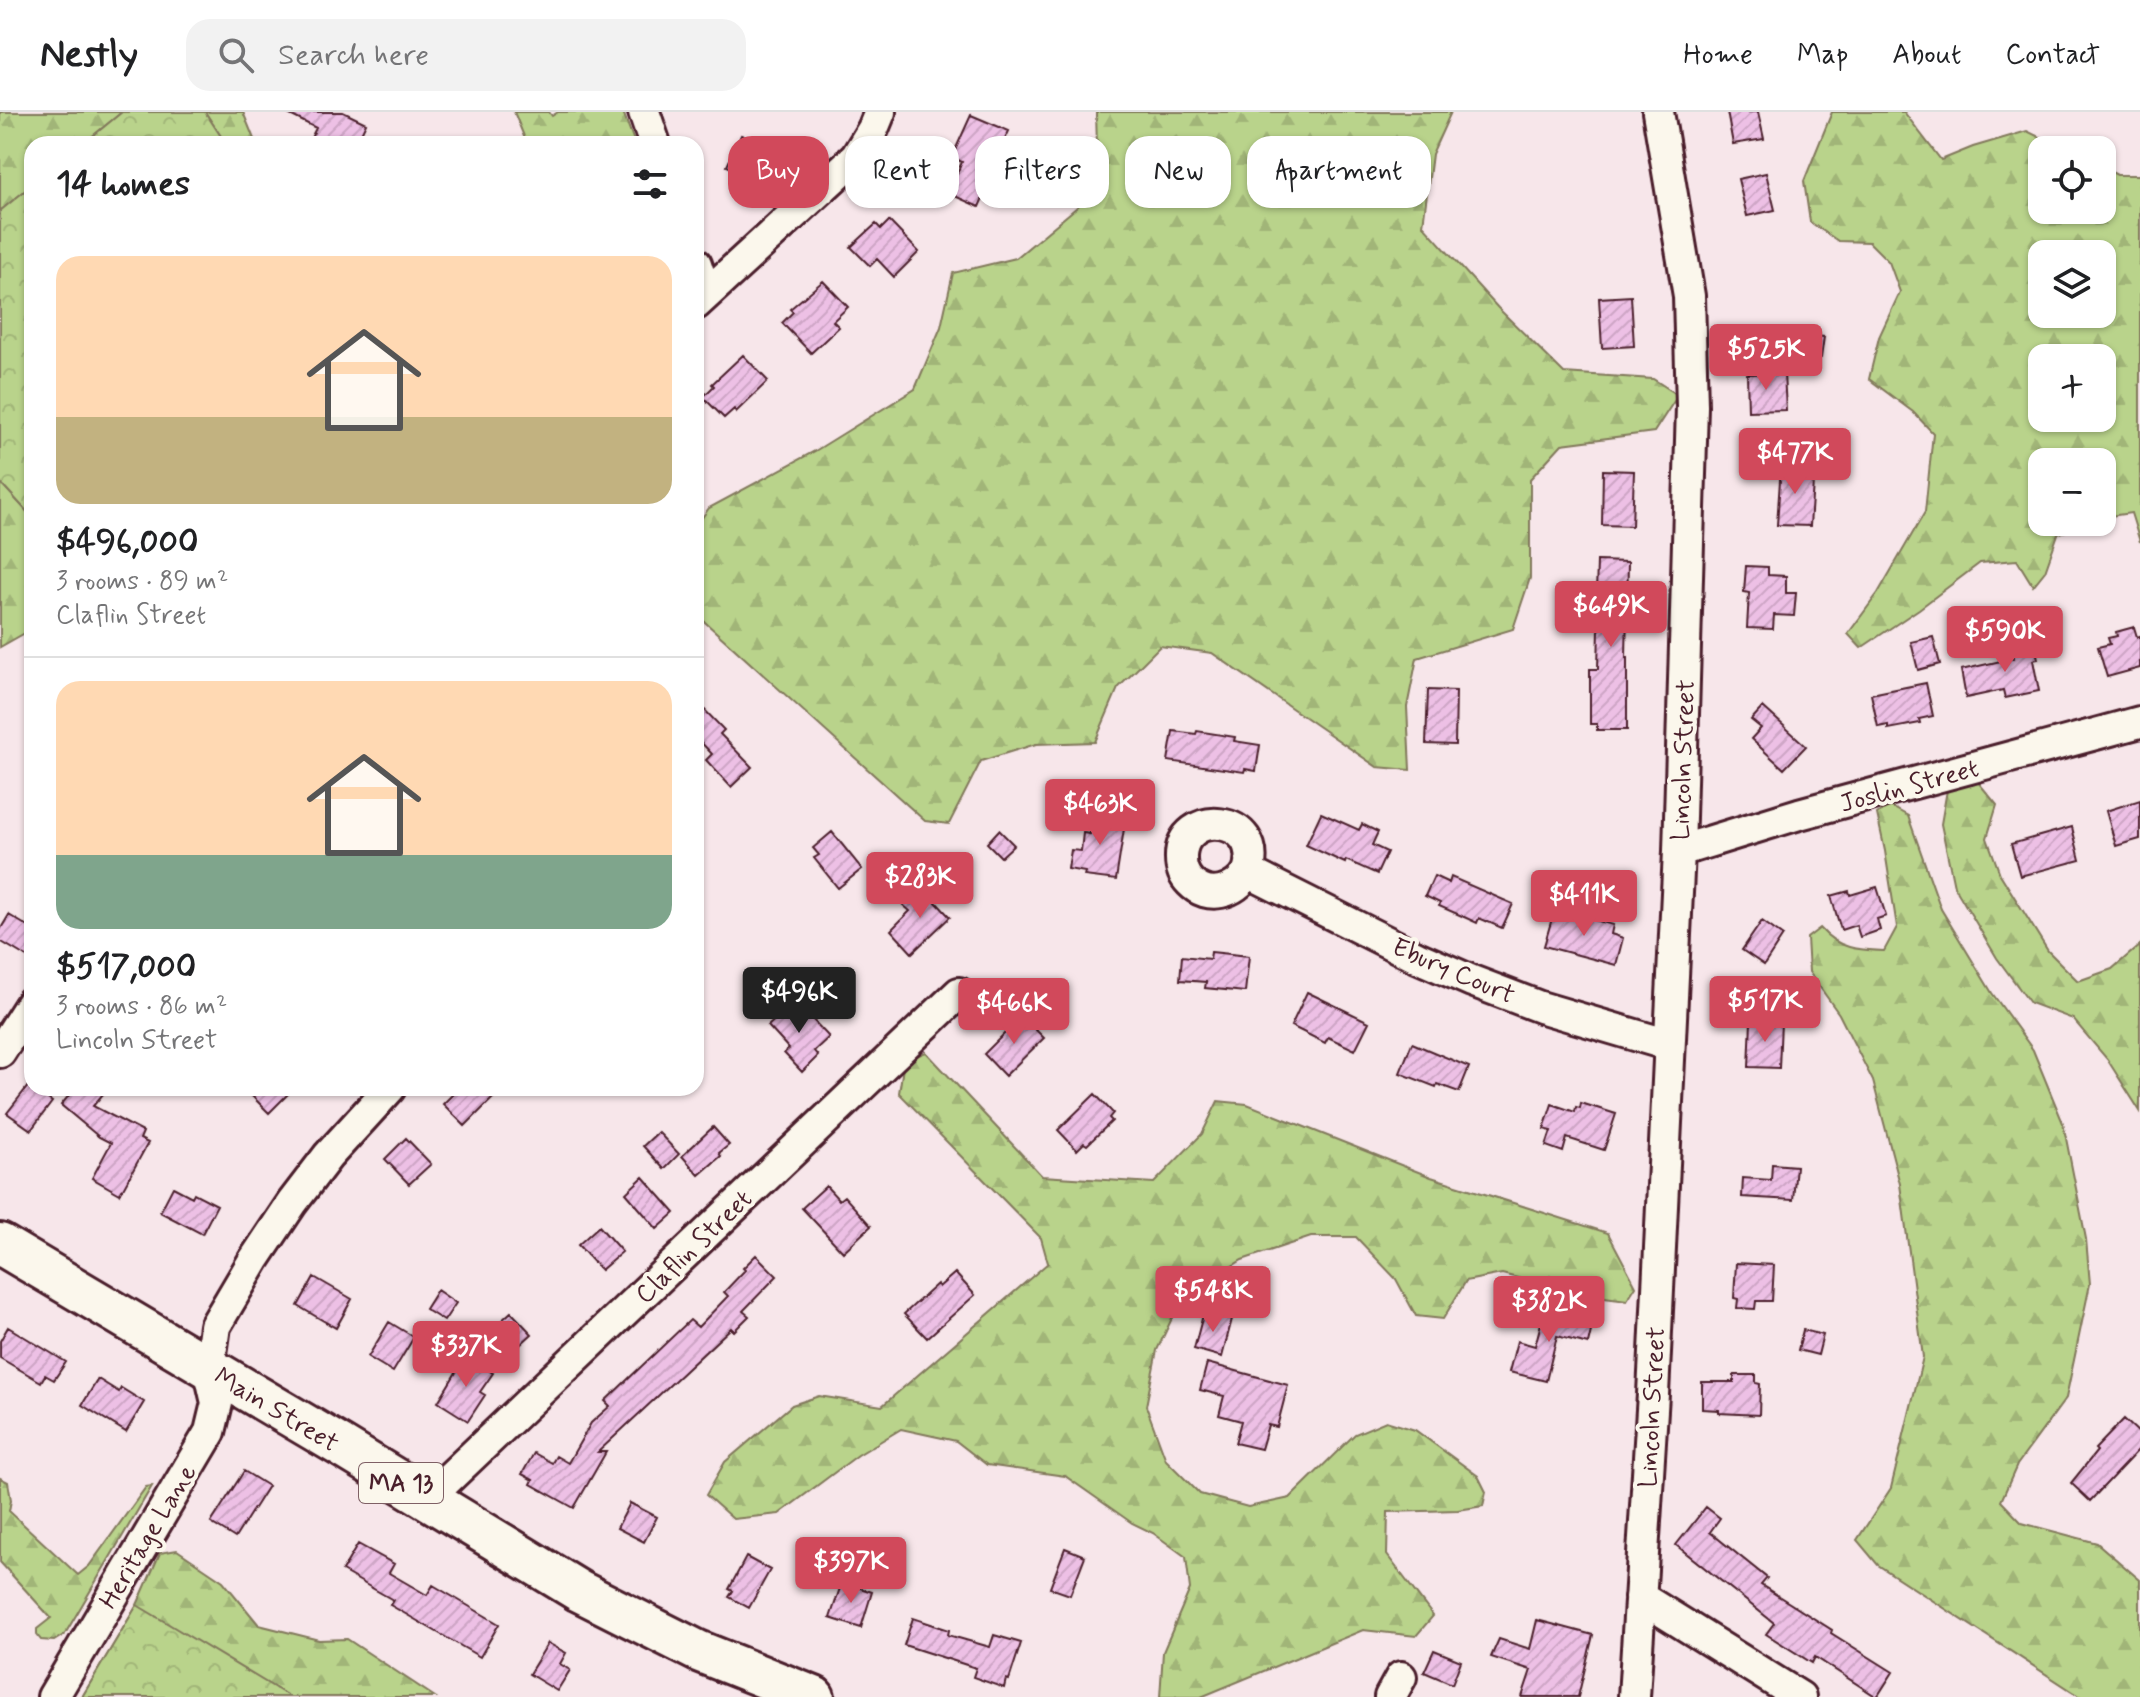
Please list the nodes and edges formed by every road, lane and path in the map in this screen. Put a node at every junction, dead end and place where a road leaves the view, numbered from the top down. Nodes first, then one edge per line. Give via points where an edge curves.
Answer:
1 (644, 112) edge
2 (880, 112) edge
3 (1658, 112) edge
4 (652, 136) edge
5 (704, 296) edge
6 (2140, 722) edge
7 (1679, 851) junction
8 (1248, 872) dead end
9 (959, 993) dead end
10 (24, 1014) edge
11 (1669, 1045) junction
12 (0, 1052) edge
13 (383, 1096) edge
14 (0, 1244) edge
15 (209, 1368) junction
16 (427, 1499) junction
17 (1640, 1597) junction
18 (810, 1696) edge
19 (53, 1697) edge
20 (1634, 1697) edge
21 (1800, 1697) edge

1 - 4 street
2 - 5 street via 856,157
3 - 7 street, Lincoln Street via 1684,258 1691,333
6 - 7 street, Joslin Street
7 - 11 street, Lincoln Street
8 - 11 street, Ebury Court via 1472,981
9 - 16 street, Claflin Street
10 - 12 street
11 - 17 street, Lincoln Street
13 - 15 street, Heritage Lane via 313,1176 254,1260 215,1326
14 - 15 main road, Main Street / MA 13
15 - 16 main road, Main Street / MA 13
15 - 19 street, Heritage Lane via 217,1403 210,1432
16 - 18 main road, Main Street / MA 13 via 628,1617
17 - 20 street, Lincoln Street
17 - 21 street

